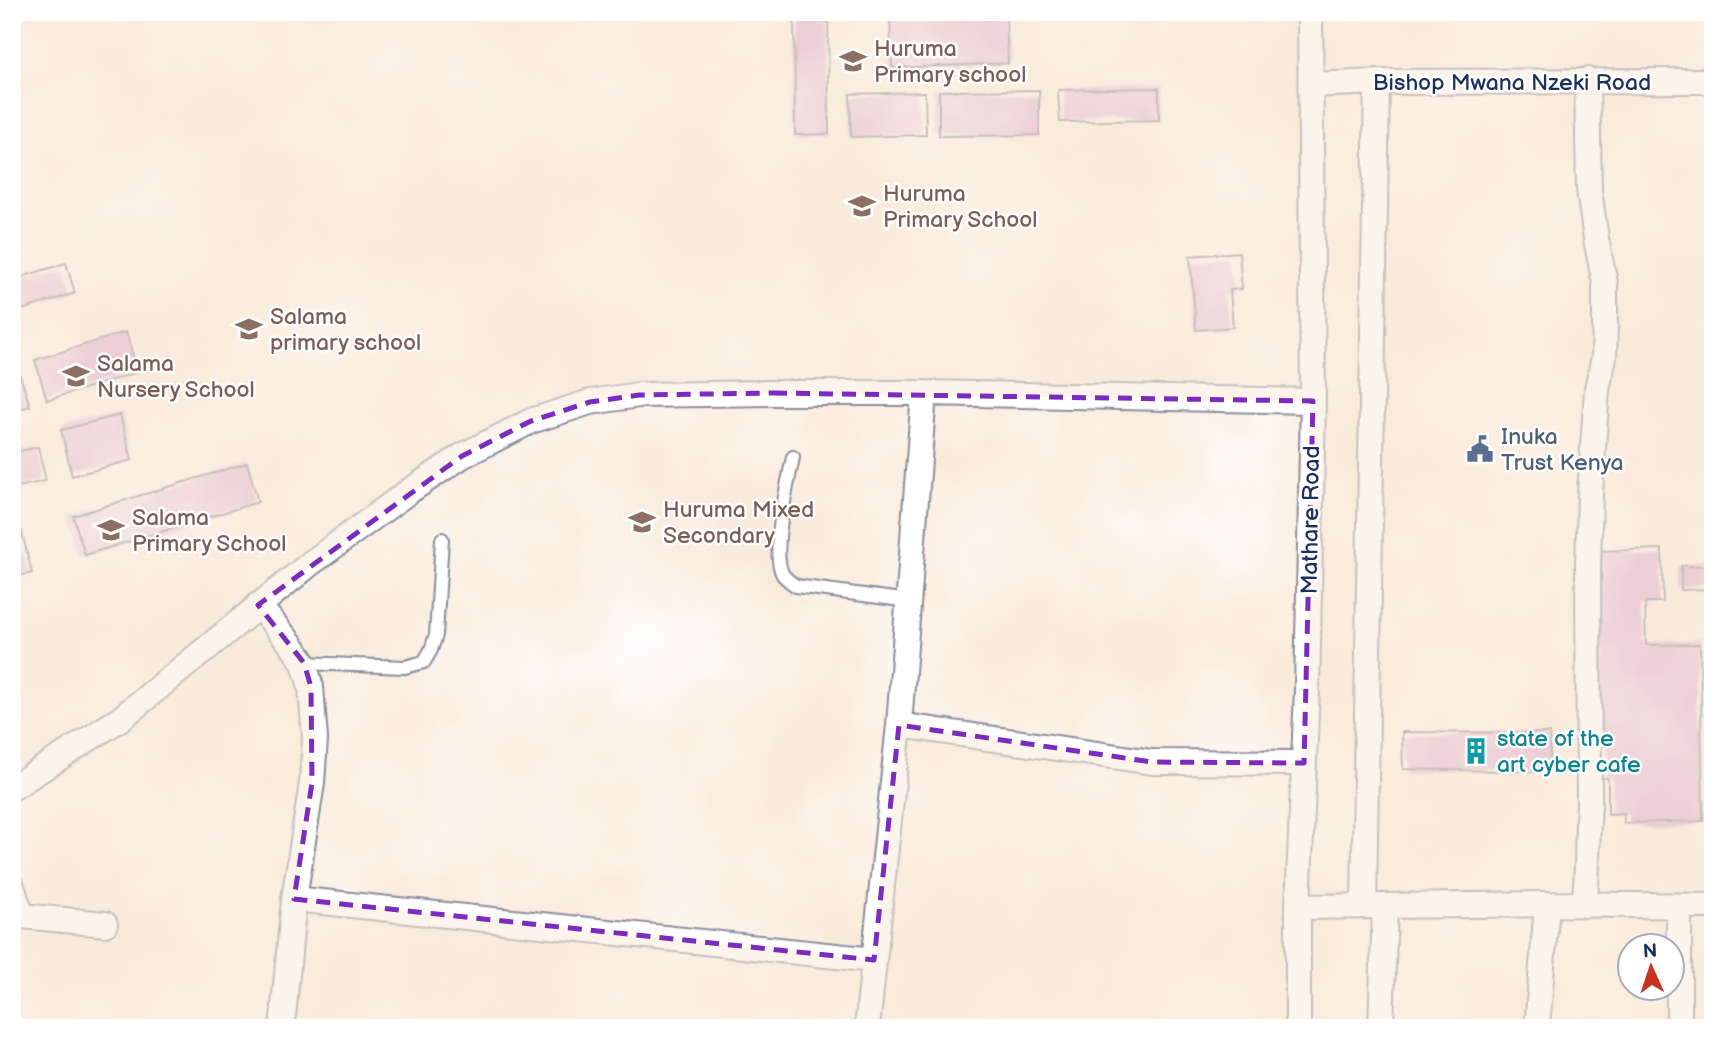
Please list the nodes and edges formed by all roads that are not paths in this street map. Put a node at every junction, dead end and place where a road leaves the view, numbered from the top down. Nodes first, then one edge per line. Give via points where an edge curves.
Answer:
1 (1310, 12) edge
2 (1587, 80) junction
3 (1713, 81) edge
4 (1377, 82) junction
5 (1311, 85) junction
6 (924, 393) junction
7 (1313, 401) junction
8 (793, 457) dead end
9 (442, 539) dead end
10 (909, 601) junction
11 (258, 605) junction
12 (304, 663) junction
13 (899, 725) junction
14 (1304, 763) junction
15 (12, 788) edge
16 (12, 887) edge
17 (294, 899) junction
18 (1548, 904) junction
19 (1584, 905) junction
20 (1375, 906) junction
21 (1679, 906) junction
22 (1713, 906) edge
23 (1298, 907) junction
24 (17, 916) edge
25 (105, 924) dead end
26 (874, 960) junction
27 (282, 1028) edge
28 (867, 1028) edge
29 (1298, 1028) edge
30 (1381, 1028) edge
31 (1537, 1028) edge
32 (1679, 1028) edge

1 - 5 street, Mathare Road
2 - 3 street, Bishop Mwana Nzeki Road
2 - 4 street, Bishop Mwana Nzeki Road
2 - 19 street via 1589,190 1605,283 1605,326 1590,494 1588,881
4 - 5 street, Bishop Mwana Nzeki Road
4 - 20 street
5 - 7 street, Mathare Road
6 - 7 street
6 - 10 street
6 - 11 street via 639,395 590,402 531,421 462,456
7 - 14 street, Mathare Road
8 - 10 lane via 779,536 784,576 796,586
9 - 12 lane via 436,635 424,662 405,667
10 - 13 street
11 - 12 street
11 - 15 street via 120,719
12 - 17 street via 312,687 315,739
13 - 14 street via 1152,762
13 - 26 street
14 - 23 street, Mathare Road
16 - 24 street
17 - 26 street
17 - 27 street
18 - 19 street
18 - 20 street
18 - 31 street
19 - 21 street
20 - 23 street
20 - 30 street
21 - 22 street
21 - 32 street
23 - 29 street, Mathare Road
24 - 25 street
26 - 28 street

